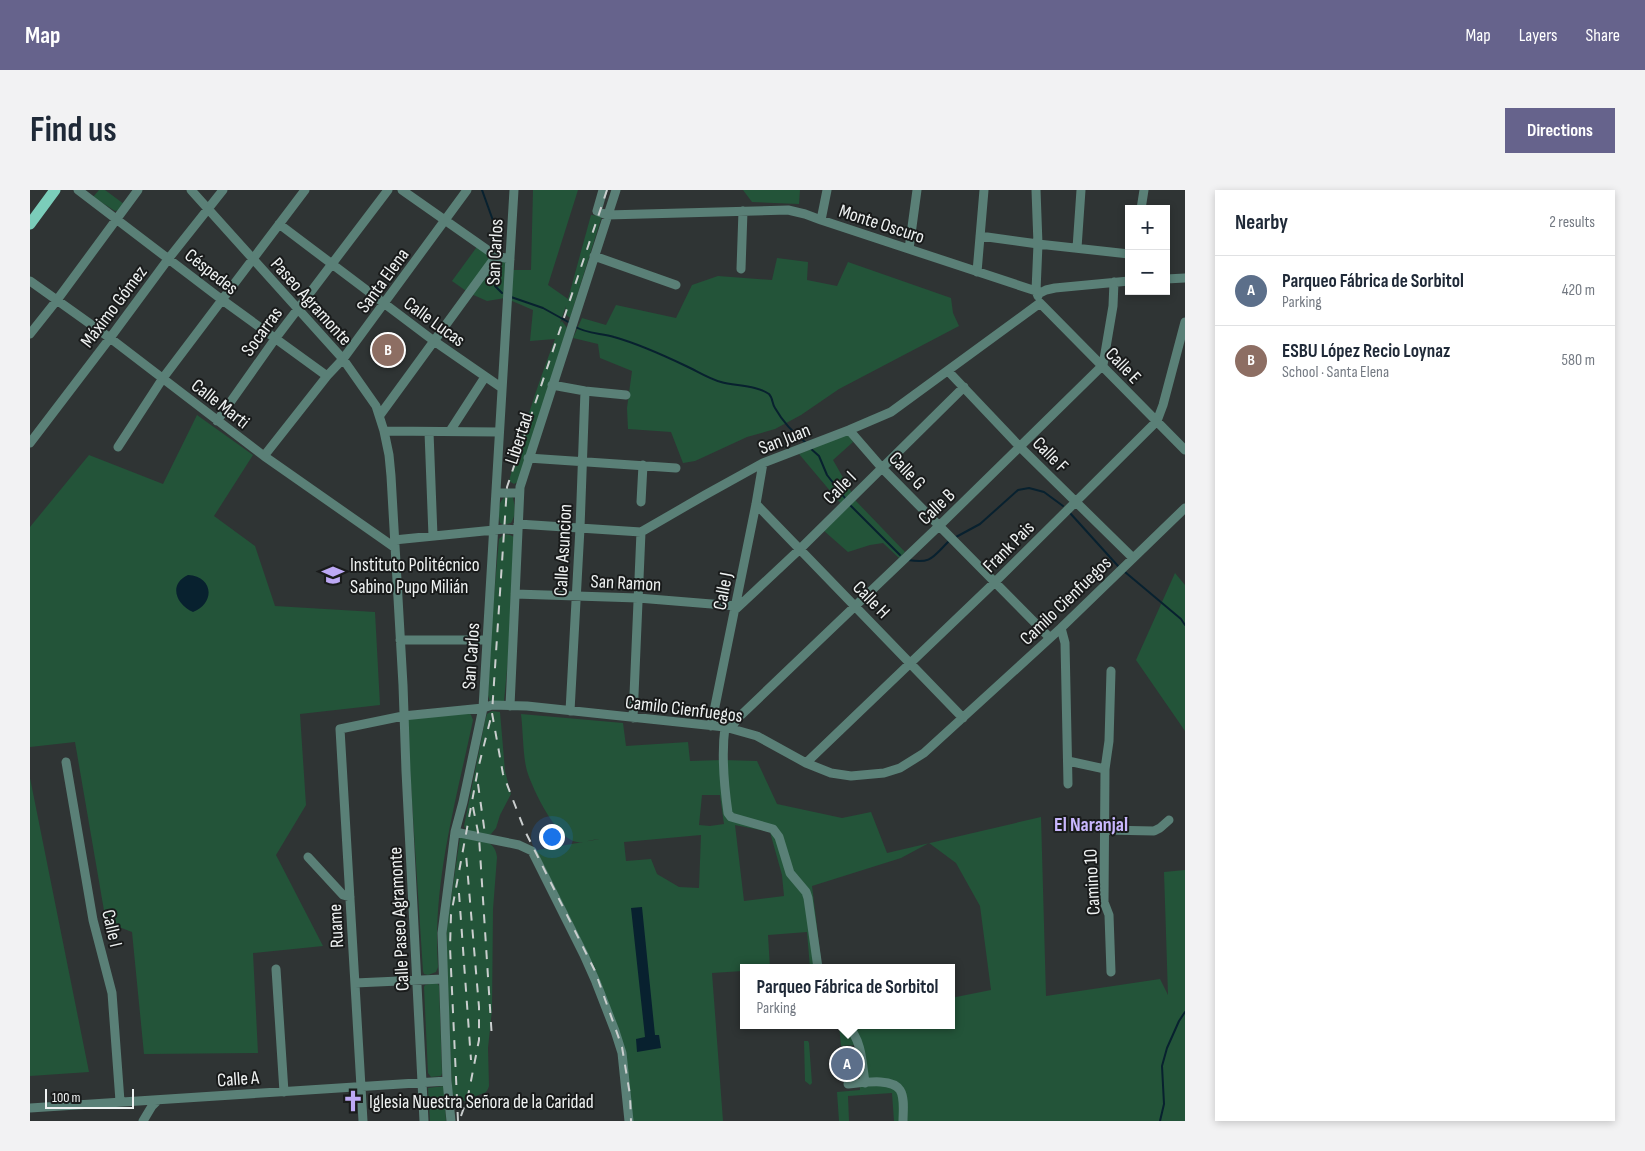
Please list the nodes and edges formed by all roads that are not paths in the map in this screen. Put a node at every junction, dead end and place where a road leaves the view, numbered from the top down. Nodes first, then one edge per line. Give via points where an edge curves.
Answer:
1 (55, 190) edge
2 (78, 190) edge
3 (138, 190) edge
4 (192, 190) edge
5 (223, 190) edge
6 (304, 190) edge
7 (388, 190) edge
8 (402, 190) edge
9 (467, 190) edge
10 (514, 190) edge
11 (603, 190) edge
12 (616, 190) edge
13 (827, 190) edge
14 (917, 190) edge
15 (984, 190) edge
16 (1036, 190) edge
17 (1081, 190) edge
18 (1144, 190) edge
19 (1142, 205) edge
20 (208, 210) junction
21 (743, 211) junction
22 (607, 215) junction
23 (117, 219) junction
24 (821, 220) junction
25 (446, 221) junction
26 (30, 224) edge
27 (279, 224) junction
28 (980, 236) junction
29 (1038, 244) junction
30 (1078, 248) junction
31 (909, 249) junction
32 (1125, 254) edge
33 (496, 256) junction
34 (594, 256) junction
35 (169, 258) junction
36 (252, 259) junction
37 (510, 259) junction
38 (332, 264) junction
39 (742, 269) dead end
40 (977, 272) junction
41 (1185, 278) edge
42 (1170, 279) edge
43 (30, 281) edge
44 (1125, 281) edge
45 (1114, 282) junction
46 (676, 285) dead end
47 (1038, 296) junction
48 (221, 299) junction
49 (57, 300) junction
50 (385, 304) junction
51 (297, 309) junction
52 (1185, 322) edge
53 (30, 334) edge
54 (110, 338) junction
55 (275, 339) junction
56 (434, 341) junction
57 (343, 359) junction
58 (1103, 366) junction
59 (948, 371) junction
60 (327, 376) junction
61 (485, 377) junction
62 (163, 378) junction
63 (552, 385) junction
64 (964, 387) junction
65 (502, 388) junction
66 (585, 391) junction
67 (626, 395) dead end
68 (380, 416) junction
69 (217, 421) junction
70 (1157, 421) junction
71 (849, 430) junction
72 (384, 431) junction
73 (450, 431) junction
74 (429, 432) junction
75 (499, 432) junction
76 (30, 443) edge
77 (118, 447) dead end
78 (1020, 447) junction
79 (1185, 450) edge
80 (264, 456) junction
81 (528, 458) junction
82 (583, 461) junction
83 (763, 463) junction
84 (643, 465) junction
85 (676, 468) dead end
86 (882, 468) junction
87 (496, 493) junction
88 (520, 493) junction
89 (641, 502) dead end
90 (1075, 502) junction
91 (756, 504) junction
92 (1185, 508) edge
93 (940, 525) junction
94 (518, 528) junction
95 (580, 528) junction
96 (494, 530) junction
97 (642, 532) junction
98 (433, 536) junction
99 (394, 544) junction
100 (800, 549) junction
101 (1133, 558) junction
102 (995, 582) junction
103 (515, 594) junction
104 (576, 596) junction
105 (638, 598) junction
106 (855, 606) junction
107 (736, 607) junction
108 (1061, 628) junction
109 (1050, 638) junction
110 (400, 640) junction
111 (487, 640) junction
112 (910, 662) junction
113 (1111, 671) dead end
114 (510, 706) junction
115 (483, 708) junction
116 (570, 711) junction
117 (403, 716) junction
118 (633, 718) junction
119 (963, 718) junction
120 (711, 726) junction
121 (728, 728) junction
122 (340, 729) joint
123 (1068, 761) junction
124 (66, 762) dead end
125 (806, 764) junction
126 (1105, 769) junction
127 (1068, 784) dead end
128 (1169, 820) dead end
129 (1105, 830) junction
130 (455, 832) junction
131 (308, 857) dead end
132 (350, 896) junction
133 (817, 964) edge
134 (276, 969) dead end
135 (1111, 972) dead end
136 (443, 979) junction
137 (417, 982) junction
138 (355, 983) junction
139 (851, 1029) edge
140 (447, 1081) junction
141 (422, 1083) junction
142 (865, 1083) junction
143 (848, 1084) dead end
144 (361, 1087) junction
145 (284, 1092) junction
146 (158, 1100) junction
147 (136, 1101) junction
148 (120, 1102) junction
149 (30, 1108) edge
150 (145, 1118) edge
151 (363, 1121) edge
152 (424, 1121) edge
153 (451, 1121) edge
154 (629, 1121) edge
155 (903, 1121) edge

1 - 26 main road
2 - 23 street, Céspedes
3 - 23 street
4 - 20 street, Paseo Agramonte
5 - 20 street, Máximo Gómez
6 - 27 street
7 - 38 street, Socarras
8 - 25 street
9 - 25 street, Santa Elena
10 - 37 street, San Carlos
11 - 22 street, Monte Oscuro via 597,210
12 - 22 street, Libertad
13 - 24 street
14 - 31 street
15 - 28 street
16 - 29 street
17 - 30 street
18 - 19 street
20 - 35 street, Máximo Gómez
20 - 36 street, Paseo Agramonte
21 - 22 street, Monte Oscuro
21 - 24 street, Monte Oscuro via 788,210
21 - 39 street
22 - 34 street, Libertad
23 - 35 street, Céspedes
23 - 49 street
24 - 31 street, Monte Oscuro
25 - 33 street
25 - 50 street, Santa Elena
27 - 36 street
27 - 38 street, Calle Lucas
28 - 29 street
28 - 40 street
29 - 30 street
29 - 47 street
30 - 32 street
31 - 40 street, Monte Oscuro
33 - 37 street
33 - 56 street
34 - 46 street
34 - 63 street, Libertad
35 - 48 street, Céspedes
35 - 54 street, Máximo Gómez
36 - 48 street
36 - 51 street, Paseo Agramonte
37 - 65 street, San Carlos
38 - 50 street, Calle Lucas
38 - 51 street, Socarras
40 - 47 street, Monte Oscuro
41 - 42 street
43 - 49 street, Calle Marti
44 - 45 street
45 - 47 street via 1055,288
45 - 58 street
47 - 58 street, Calle E
47 - 59 street, San Juan
48 - 55 street, Céspedes
48 - 62 street
49 - 53 street
49 - 54 street, Calle Marti
50 - 56 street, Calle Lucas
50 - 57 street, Santa Elena
51 - 55 street, Socarras
51 - 57 street, Paseo Agramonte
52 - 70 street, Frank Pais
54 - 62 street, Calle Marti
54 - 76 street, Máximo Gómez
55 - 60 street, Céspedes
55 - 69 street, Socarras
56 - 61 street, Calle Lucas
56 - 68 street
57 - 60 street, Santa Elena
57 - 68 street, Paseo Agramonte
58 - 70 street, Calle E
58 - 78 street, Calle B
59 - 64 street, Calle F
59 - 71 street, San Juan via 891,412
60 - 80 street, Santa Elena
61 - 65 street, Calle Lucas
61 - 73 street
62 - 69 street, Calle Marti
62 - 77 street
63 - 66 street
63 - 81 street, Libertad
64 - 78 street, Calle F
64 - 86 street, Calle I
65 - 75 street, San Carlos
66 - 67 street
66 - 82 street, Calle Asuncion
68 - 72 street, Paseo Agramonte
69 - 80 street, Calle Marti
70 - 79 street, Calle E
70 - 90 street, Frank Pais
71 - 83 street, San Juan
71 - 86 street, Calle G
72 - 74 street
72 - 99 street, Paseo Agramonte via 389,455
73 - 74 street
73 - 75 street
74 - 98 street
75 - 87 street, San Carlos
78 - 90 street, Calle F
78 - 93 street, Calle B
80 - 99 street, Calle Marti
81 - 82 street
81 - 88 street, Libertad
82 - 84 street
82 - 95 street, Calle Asuncion
83 - 91 street, Calle J
83 - 97 street, San Juan
84 - 85 street
84 - 89 street
86 - 93 street, Calle G
86 - 100 street, Calle I
87 - 88 street
87 - 96 street, San Carlos
88 - 94 street, Libertad
90 - 101 street, Calle F
90 - 102 street, Frank Pais
91 - 100 street, Calle H
91 - 107 street, Calle J
92 - 101 street, Camilo Cienfuegos
93 - 102 street, Calle G
93 - 106 street, Calle B
94 - 95 street
94 - 96 street
94 - 103 street, Libertad
95 - 97 street
95 - 104 street, Calle Asuncion
96 - 98 street
96 - 111 street, San Carlos
97 - 105 street
98 - 99 street
99 - 110 street, Paseo Agramonte
100 - 106 street, Calle H
100 - 107 street, Calle I
101 - 108 street, Camilo Cienfuegos
102 - 109 street, Calle G
102 - 112 street, Frank Pais
103 - 104 street, San Ramon
103 - 114 street, Libertad
104 - 105 street, San Ramon
104 - 116 street, Calle Asuncion
105 - 107 street, San Ramon
105 - 118 street
106 - 112 street, Calle H
106 - 121 street, Calle B
107 - 120 street, Calle J
108 - 109 street, Camilo Cienfuegos
108 - 123 street via 1066,643
109 - 119 street, Camilo Cienfuegos
110 - 111 street
110 - 117 street, Paseo Agramonte
111 - 115 street, San Carlos
112 - 119 street, Calle H
112 - 125 street, Frank Pais
113 - 126 street, Camino 10
114 - 115 street, Camilo Cienfuegos
114 - 116 street, Camilo Cienfuegos
115 - 117 street, Camilo Cienfuegos
115 - 130 street, San Carlos
116 - 118 street, Camilo Cienfuegos
117 - 122 street, Camilo Cienfuegos
117 - 137 street, Calle Paseo Agramonte
118 - 120 street, Camilo Cienfuegos
119 - 125 street, Camilo Cienfuegos via 924,753 900,768 884,773 851,776
120 - 121 street, Camilo Cienfuegos
121 - 125 street, Camilo Cienfuegos via 757,736
121 - 133 street via 723,743 723,760 728,813 731,818 773,830 778,837 790,873 808,898
122 - 132 street, Ruame
123 - 126 street
123 - 127 street
124 - 148 street, Calle I via 94,920 112,993
126 - 129 street, Camino 10
128 - 129 street via 1154,831
129 - 135 street, Camino 10 via 1104,902 1109,915
130 - 136 street, San Carlos via 442,934
130 - 154 street via 519,845 532,851 592,973 615,1031 622,1053
131 - 132 street via 343,895
132 - 138 street, Ruame
134 - 145 street
136 - 137 street
136 - 140 street, San Carlos
137 - 138 street
137 - 141 street, Calle Paseo Agramonte
138 - 144 street, Ruame
139 - 142 street via 858,1042
140 - 141 street, Calle A
140 - 153 street, San Carlos
141 - 144 street, Calle A
141 - 152 street, Calle Paseo Agramonte
142 - 143 street
142 - 155 street via 889,1083 900,1090
144 - 145 street, Calle A
144 - 151 street, Ruame
145 - 146 street, Calle A
146 - 147 street, Calle A
146 - 150 street
147 - 148 street, Calle A
147 - 150 street
148 - 149 street, Calle A

